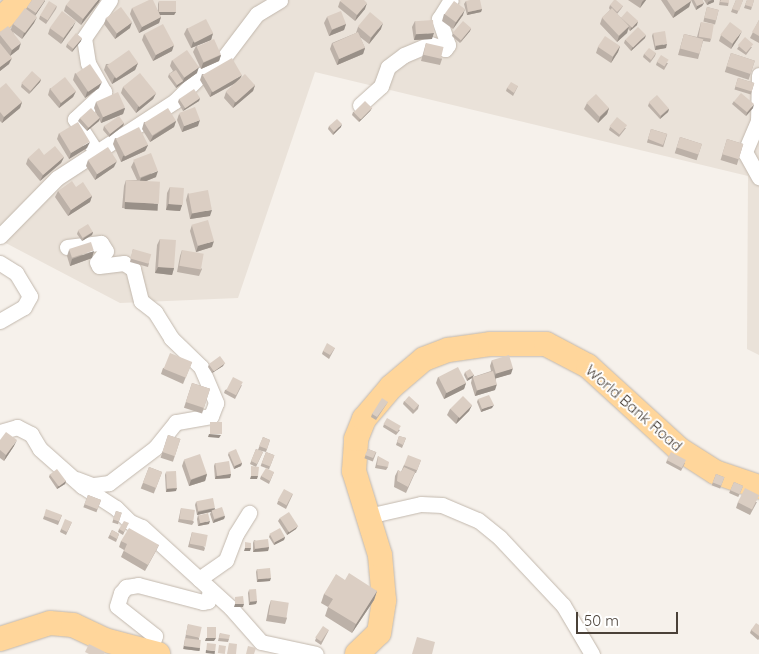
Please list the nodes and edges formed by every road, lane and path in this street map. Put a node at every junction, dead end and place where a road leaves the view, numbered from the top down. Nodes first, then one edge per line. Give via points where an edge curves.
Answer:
1 (21, 0) edge
2 (110, 0) edge
3 (280, 0) edge
4 (451, 0) edge
5 (0, 20) edge
6 (759, 75) edge
7 (360, 105) edge
8 (95, 150) junction
9 (759, 177) edge
10 (0, 236) edge
11 (67, 247) dead end
12 (0, 263) edge
13 (0, 321) edge
14 (0, 432) edge
15 (76, 478) junction
16 (759, 487) edge
17 (249, 512) dead end
18 (368, 516) junction
19 (205, 584) junction
20 (0, 639) edge
21 (154, 652) edge
22 (316, 654) edge
23 (357, 654) edge
24 (592, 654) edge

1 - 5 main road
2 - 8 street via 84,38 88,63 103,85 104,92 74,119
3 - 8 street via 257,14 239,34 226,58 201,75 179,98
4 - 7 street via 439,19 448,45 445,49 430,44 404,55 388,67 382,86
6 - 9 street via 758,121 746,152
8 - 10 street via 57,178
11 - 15 street via 101,243 106,250 97,262 99,266 124,263 134,269 141,300 155,312 171,338 200,367 216,403 211,416 176,422 155,448 109,483 92,484
12 - 13 street via 16,273 30,296 24,307
14 - 15 street via 10,427 23,429 31,434 40,450
15 - 19 street via 130,522 142,526
16 - 18 main road, World Bank Road via 715,472 679,449 574,357 546,344 490,344 448,350 424,359 391,387 364,419 354,456 358,487
17 - 19 street via 226,560
18 - 23 main road, World Bank Road via 380,555 382,621 379,633
18 - 24 street via 421,504 442,506 478,520 500,538 563,605
19 - 21 street via 208,600 203,602 138,586 121,592 117,606 155,636
19 - 22 street via 261,642
20 - 21 main road via 50,623 73,626 105,640

